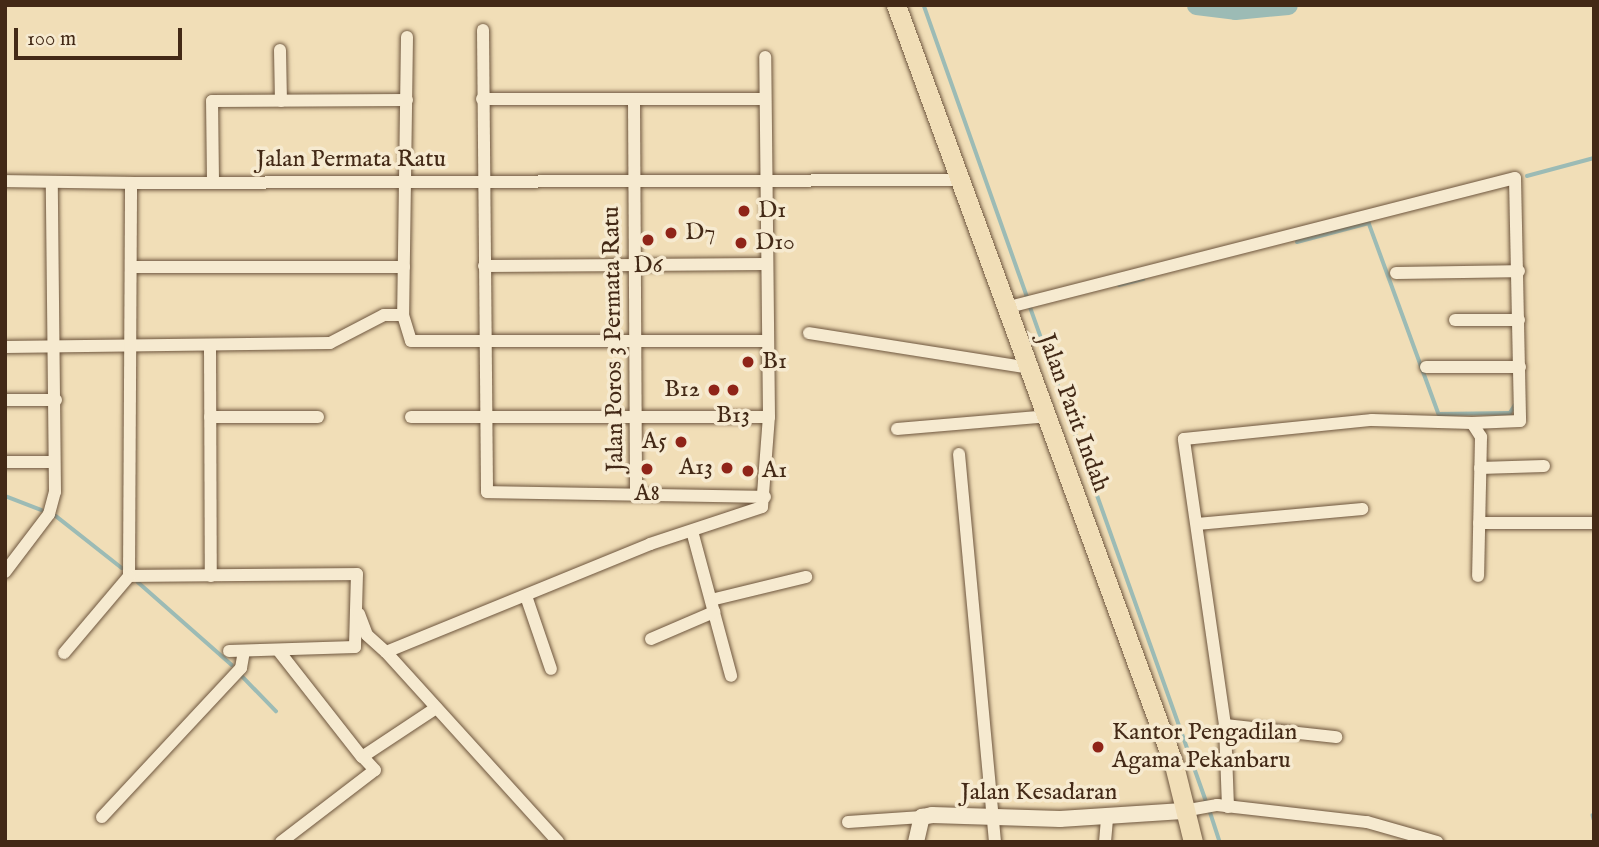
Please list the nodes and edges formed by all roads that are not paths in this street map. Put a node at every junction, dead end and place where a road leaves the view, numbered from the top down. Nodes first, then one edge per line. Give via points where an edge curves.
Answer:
1 (896, 5) edge
2 (483, 30) dead end
3 (407, 37) dead end
4 (280, 50) dead end
5 (765, 57) dead end
6 (482, 99) junction
7 (765, 99) junction
8 (407, 100) junction
9 (634, 100) junction
10 (281, 101) junction
11 (213, 180) junction
12 (963, 180) junction
13 (5, 181) edge
14 (482, 182) junction
15 (633, 182) junction
16 (766, 182) junction
17 (52, 183) junction
18 (131, 183) junction
19 (406, 183) junction
20 (633, 264) junction
21 (766, 264) junction
22 (484, 266) junction
23 (131, 267) junction
24 (404, 267) junction
25 (1519, 271) junction
26 (1396, 273) dead end
27 (1014, 305) junction
28 (402, 315) junction
29 (1455, 320) dead end
30 (1519, 320) junction
31 (808, 333) dead end
32 (484, 341) junction
33 (634, 341) junction
34 (767, 341) junction
35 (55, 346) junction
36 (130, 346) junction
37 (210, 346) junction
38 (5, 347) edge
39 (1426, 367) dead end
40 (1520, 367) junction
41 (1031, 368) junction
42 (5, 400) edge
43 (56, 400) junction
44 (768, 416) junction
45 (1049, 416) junction
46 (210, 417) junction
47 (318, 417) dead end
48 (411, 417) dead end
49 (635, 419) junction
50 (482, 420) junction
51 (1472, 423) junction
52 (897, 429) dead end
53 (959, 454) dead end
54 (5, 462) edge
55 (54, 462) junction
56 (1544, 466) dead end
57 (1480, 468) junction
58 (636, 495) junction
59 (765, 498) junction
60 (1362, 509) dead end
61 (1479, 523) junction
62 (1594, 523) edge
63 (1197, 524) junction
64 (692, 531) junction
65 (5, 572) edge
66 (129, 576) junction
67 (211, 576) junction
68 (1478, 576) dead end
69 (806, 577) dead end
70 (526, 596) junction
71 (712, 606) junction
72 (359, 614) junction
73 (651, 639) dead end
74 (278, 650) junction
75 (229, 651) dead end
76 (244, 651) junction
77 (386, 652) junction
78 (64, 653) dead end
79 (551, 669) dead end
80 (731, 676) dead end
81 (436, 708) junction
82 (1225, 725) junction
83 (1336, 737) dead end
84 (364, 758) junction
85 (1222, 806) junction
86 (1183, 811) junction
87 (102, 817) dead end
88 (922, 817) junction
89 (993, 818) junction
90 (1107, 818) junction
91 (848, 822) dead end
92 (281, 842) edge
93 (558, 842) edge
94 (916, 842) edge
95 (995, 842) edge
96 (1105, 842) edge
97 (1193, 842) edge
98 (1437, 842) edge

1 - 12 main road, Jalan Parit Indah
2 - 6 street
3 - 8 street
4 - 10 street
5 - 7 street
6 - 9 street
6 - 14 street
7 - 9 street
7 - 16 street
8 - 10 street
8 - 19 street
9 - 15 street, Jalan Poros 3 Permata Ratu
10 - 11 street via 212,101
11 - 18 street, Jalan Permata Ratu
11 - 19 street, Jalan Permata Ratu
12 - 16 street, Jalan Permata Ratu
12 - 27 main road, Jalan Parit Indah
13 - 17 street, Jalan Permata Ratu
14 - 15 street, Jalan Permata Ratu
14 - 19 street, Jalan Permata Ratu
14 - 22 street
15 - 16 street, Jalan Permata Ratu
15 - 20 street, Jalan Poros 3 Permata Ratu
16 - 21 street
17 - 18 street, Jalan Permata Ratu
17 - 35 street
18 - 23 street
19 - 24 street
20 - 21 street
20 - 22 street
20 - 33 street, Jalan Poros 3 Permata Ratu
21 - 34 street
22 - 32 street
23 - 24 street
23 - 36 street
24 - 28 street
25 - 26 street
25 - 27 street via 1518,183 1507,177
25 - 30 street
27 - 41 main road, Jalan Parit Indah
28 - 32 street via 411,341
28 - 37 street via 384,315 330,343
29 - 30 street
30 - 40 street
31 - 41 street
32 - 33 street
32 - 50 street
33 - 34 street
33 - 49 street, Jalan Poros 3 Permata Ratu
34 - 44 street
35 - 36 street
35 - 38 street
35 - 43 street
36 - 37 street
36 - 66 street
37 - 46 street
39 - 40 street
40 - 51 street via 1520,421
41 - 45 main road, Jalan Parit Indah
42 - 43 street
43 - 55 street
44 - 49 street
44 - 59 street
45 - 52 street
45 - 86 main road, Jalan Parit Indah via 1174,765
46 - 47 street
46 - 67 street
48 - 50 street
49 - 50 street
49 - 58 street, Jalan Poros 3 Permata Ratu
50 - 58 street via 488,494
51 - 57 street via 1480,429
51 - 63 street via 1371,420 1187,437 1181,444
53 - 89 street
54 - 55 street
55 - 65 street via 49,514
56 - 57 street
57 - 61 street
58 - 59 street
59 - 64 street via 762,507
60 - 63 street
61 - 62 street
61 - 68 street
63 - 82 street
64 - 70 street
64 - 71 street
66 - 67 street
66 - 78 street
67 - 72 street via 352,570
69 - 71 street
70 - 77 street
70 - 79 street
71 - 73 street
71 - 80 street
72 - 74 street via 355,647
72 - 77 street via 367,635
74 - 76 street
74 - 84 street
75 - 76 street
76 - 87 street via 241,668
77 - 81 street
81 - 84 street
81 - 93 street
82 - 83 street
82 - 85 street
84 - 92 street via 375,770
85 - 86 street
85 - 98 street via 1367,822
86 - 90 street, Jalan Kesadaran
86 - 97 main road, Jalan Parit Indah
88 - 89 street, Jalan Kesadaran
88 - 91 street
88 - 94 street
89 - 90 street, Jalan Kesadaran
89 - 95 street
90 - 96 street

